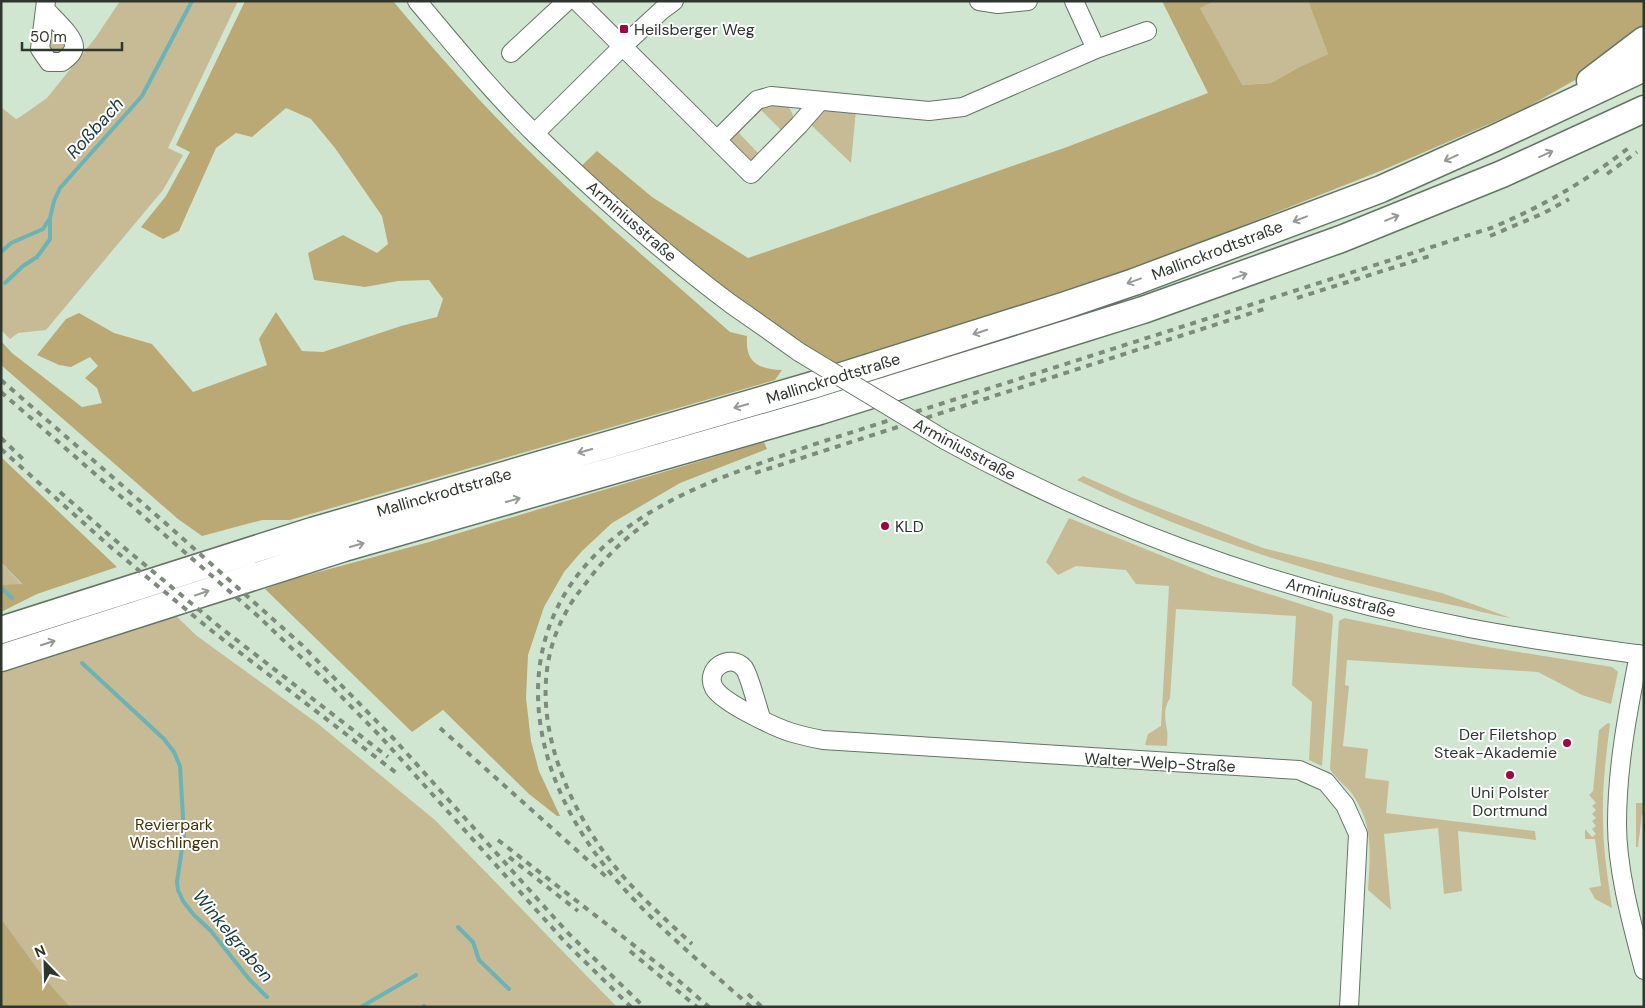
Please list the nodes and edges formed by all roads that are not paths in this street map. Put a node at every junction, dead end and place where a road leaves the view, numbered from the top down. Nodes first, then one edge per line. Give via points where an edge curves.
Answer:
1 (417, 1) edge
2 (567, 1) edge
3 (577, 1) edge
4 (674, 1) edge
5 (978, 1) edge
6 (1028, 1) edge
7 (1074, 1) edge
8 (1147, 30) dead end
9 (1644, 40) edge
10 (623, 46) junction
11 (1096, 49) junction
12 (511, 53) dead end
13 (1644, 68) edge
14 (820, 101) junction
15 (1572, 103) junction
16 (1644, 109) edge
17 (1614, 124) junction
18 (1644, 128) edge
19 (535, 134) junction
20 (718, 139) junction
21 (1, 630) edge
22 (1641, 655) edge
23 (1, 658) edge
24 (761, 718) dead end
25 (1644, 970) edge
26 (1349, 1007) edge

1 - 19 street, Arminiusstraße
2 - 12 street
3 - 10 street
4 - 10 street
5 - 6 street via 998,4
7 - 11 street
8 - 11 street
9 - 15 highway via 1590,81
10 - 19 street
10 - 20 street
11 - 14 street via 963,107 929,111
13 - 15 highway, Mallinckrodtstraße
14 - 20 street via 771,96 758,100
14 - 20 street via 752,174
15 -> 21 highway, Mallinckrodtstraße via 1381,189 1063,306 813,385 312,531
16 - 17 highway, Mallinckrodtstraße
17 - 18 highway
23 -> 17 highway, Mallinckrodtstraße via 344,548 829,408 1143,310 1341,239 1502,174
19 - 22 street, Arminiusstraße, bridge via 672,257 799,352 945,440 1070,502 1235,567 1336,597 1469,628
22 - 25 street via 1622,746 1617,826 1627,901
24 - 26 street, Walter-Welp-Straße via 791,733 823,740 1299,770 1326,782 1345,805 1358,834

